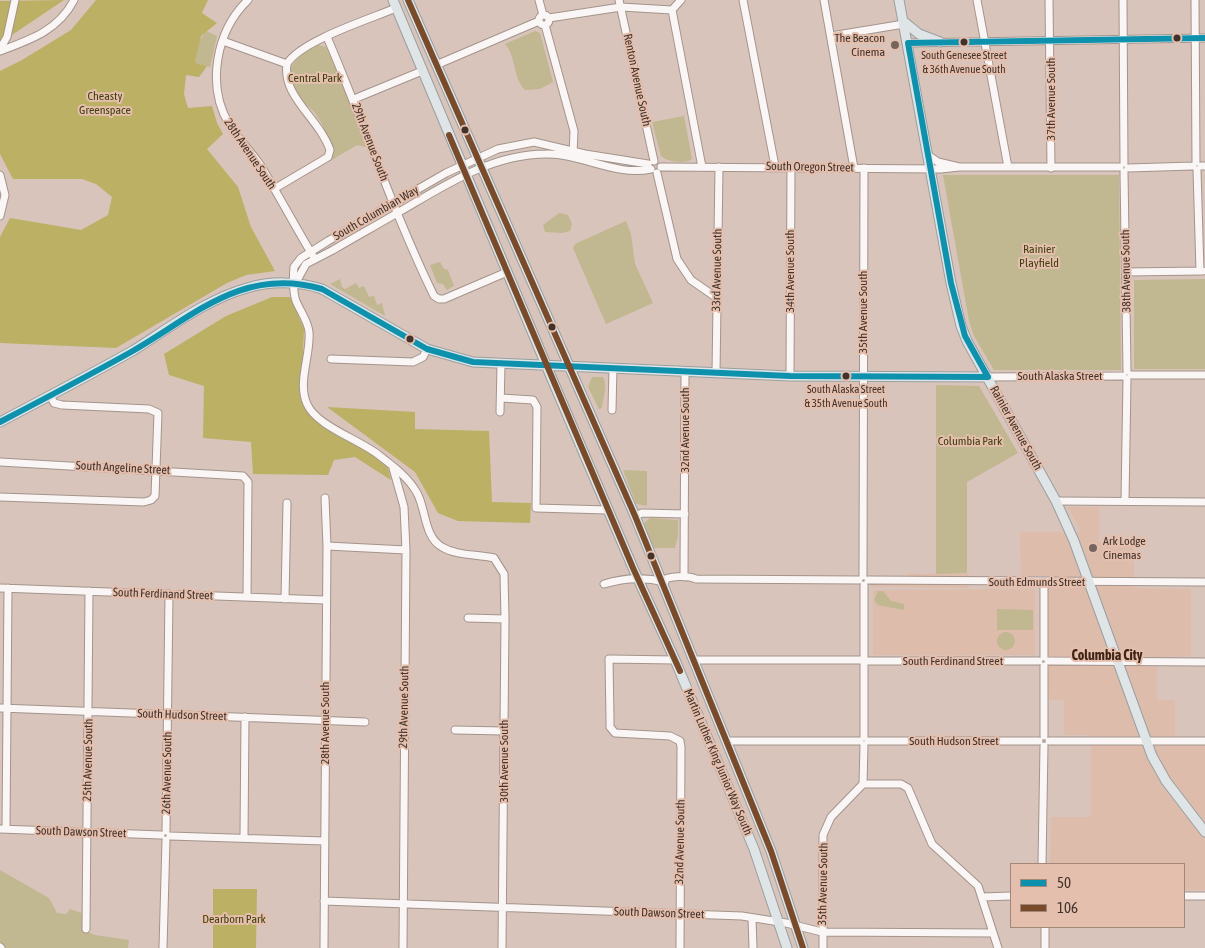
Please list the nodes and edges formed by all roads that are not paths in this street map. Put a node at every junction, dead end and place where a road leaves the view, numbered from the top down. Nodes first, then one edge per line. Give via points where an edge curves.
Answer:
1 (15, 0) edge
2 (74, 0) edge
3 (248, 0) edge
4 (409, 0) edge
5 (539, 0) edge
6 (681, 0) edge
7 (743, 0) edge
8 (824, 0) edge
9 (899, 0) edge
10 (977, 0) edge
11 (1049, 0) edge
12 (1123, 0) edge
13 (1195, 0) edge
14 (395, 4) edge
15 (620, 4) edge
16 (672, 10) junction
17 (544, 20) junction
18 (903, 22) junction
19 (831, 36) junction
20 (326, 37) junction
21 (1195, 38) junction
22 (1205, 38) edge
23 (1050, 40) junction
24 (1123, 40) junction
25 (223, 41) junction
26 (984, 41) junction
27 (940, 42) junction
28 (908, 43) junction
29 (0, 50) edge
30 (287, 64) junction
31 (436, 65) junction
32 (422, 71) junction
33 (354, 99) junction
34 (573, 154) junction
35 (929, 156) junction
36 (478, 158) junction
37 (775, 166) junction
38 (1198, 166) edge
39 (654, 167) junction
40 (702, 167) junction
41 (719, 167) junction
42 (791, 167) junction
43 (959, 167) junction
44 (1008, 167) junction
45 (483, 168) junction
46 (854, 168) junction
47 (864, 168) junction
48 (931, 168) junction
49 (1051, 168) junction
50 (1124, 168) junction
51 (464, 170) junction
52 (0, 175) edge
53 (274, 189) junction
54 (394, 204) junction
55 (398, 213) junction
56 (0, 216) edge
57 (313, 255) junction
58 (1203, 271) edge
59 (507, 272) junction
60 (1126, 272) junction
61 (295, 284) junction
62 (717, 298) junction
63 (427, 349) junction
64 (331, 359) dead end
65 (501, 364) junction
66 (547, 366) junction
67 (570, 368) junction
68 (612, 368) junction
69 (685, 372) junction
70 (716, 373) junction
71 (1127, 375) junction
72 (1205, 375) edge
73 (790, 376) junction
74 (864, 376) junction
75 (988, 377) junction
76 (50, 396) junction
77 (501, 398) junction
78 (612, 410) dead end
79 (500, 412) dead end
80 (0, 422) edge
81 (0, 462) edge
82 (394, 468) junction
83 (157, 470) junction
84 (0, 497) edge
85 (325, 498) dead end
86 (1056, 501) junction
87 (1125, 501) junction
88 (287, 502) dead end
89 (1205, 502) edge
90 (608, 510) junction
91 (685, 514) junction
92 (634, 516) junction
93 (327, 546) junction
94 (406, 550) junction
95 (684, 578) junction
96 (638, 579) junction
97 (696, 579) junction
98 (661, 581) junction
99 (863, 581) junction
100 (1044, 582) junction
101 (1090, 582) junction
102 (1205, 582) edge
103 (604, 584) dead end
104 (0, 588) edge
105 (8, 588) junction
106 (89, 591) junction
107 (170, 594) junction
108 (247, 597) junction
109 (285, 599) junction
110 (326, 600) junction
111 (468, 618) dead end
112 (505, 619) junction
113 (675, 660) junction
114 (694, 660) junction
115 (864, 660) junction
116 (1044, 661) junction
117 (1117, 662) junction
118 (1205, 662) edge
119 (4, 708) edge
120 (89, 712) junction
121 (167, 715) junction
122 (245, 717) junction
123 (326, 720) junction
124 (365, 722) dead end
125 (455, 730) dead end
126 (504, 730) junction
127 (726, 741) junction
128 (864, 741) junction
129 (1044, 741) junction
130 (1205, 741) edge
131 (1146, 742) junction
132 (863, 784) junction
133 (3, 829) edge
134 (87, 832) junction
135 (1205, 832) edge
136 (166, 835) junction
137 (244, 838) junction
138 (324, 841) junction
139 (1042, 863) edge
140 (1010, 896) edge
141 (1185, 896) edge
142 (1205, 896) edge
143 (982, 897) junction
144 (324, 902) junction
145 (404, 904) junction
146 (503, 909) junction
147 (680, 914) junction
148 (752, 918) junction
149 (778, 922) junction
150 (796, 925) junction
151 (1045, 928) edge
152 (86, 929) dead end
153 (822, 932) junction
154 (993, 933) junction
155 (163, 948) edge
156 (324, 948) edge
157 (404, 948) edge
158 (502, 948) edge
159 (680, 948) edge
160 (753, 948) edge
161 (787, 948) edge
162 (803, 948) edge
163 (823, 948) edge
164 (998, 948) edge
165 (1045, 948) edge

1 - 29 street
2 - 29 street via 63,18 43,34
3 - 25 street, 28th Avenue South
4 - 31 main road, Martin Luther King Junior Way South
5 - 17 street
6 - 16 street
7 - 37 street
8 - 19 street
9 - 18 main road, Rainier Avenue South
10 - 26 street
11 - 23 street, 37th Avenue South
12 - 24 street, 38th Avenue South
13 - 21 street
14 - 20 street
14 - 32 main road, Martin Luther King Junior Way South
15 - 16 street
15 - 17 street
15 - 39 street, Renton Avenue South
16 - 40 street
17 - 31 street
17 - 34 street via 574,130
18 - 19 street
18 - 27 main road via 919,34
18 - 28 main road, Rainier Avenue South
19 - 46 street
20 - 30 street via 299,50
20 - 33 street, 29th Avenue South
21 - 22 street
21 - 24 street
21 - 38 street
23 - 24 street
23 - 26 street
23 - 49 street, 37th Avenue South
24 - 50 street, 38th Avenue South
25 - 30 street
25 - 53 street, 28th Avenue South via 216,82 222,108 232,130
26 - 27 street
26 - 44 street
27 - 28 street
28 - 35 main road, Rainier Avenue South
30 - 53 street via 290,91 317,124 330,152
31 - 36 main road, Martin Luther King Junior Way South
32 - 33 street
32 - 51 main road, Martin Luther King Junior Way South
33 - 54 street, 29th Avenue South
34 - 36 street, South Oregon Street via 548,144 520,143
34 - 39 street, South Oregon Street
34 - 45 street, South Oregon Street via 521,156
35 - 43 street, South Oregon Street via 940,163
35 - 48 main road, Rainier Avenue South
36 - 45 main road, Martin Luther King Junior Way South
36 - 51 street, South Columbian Way
37 - 41 street, South Oregon Street
37 - 42 street, South Oregon Street
38 - 50 street, South Oregon Street
38 - 58 street
39 - 40 street, South Oregon Street
39 - 62 street, Renton Avenue South via 677,259 691,280
40 - 41 street, South Oregon Street
41 - 62 street, 33rd Avenue South
42 - 46 street, South Oregon Street
42 - 73 street, 34th Avenue South
43 - 44 street, South Oregon Street
43 - 48 street, South Oregon Street
44 - 49 street, South Oregon Street
45 - 51 street, South Columbian Way
45 - 67 main road, Martin Luther King Junior Way South
46 - 47 street, South Oregon Street
47 - 48 street, South Oregon Street
47 - 74 street, 35th Avenue South
48 - 75 main road, Rainier Avenue South via 961,326
49 - 50 street, South Oregon Street
50 - 60 street, 38th Avenue South
51 - 54 street, South Columbian Way
51 - 55 street, South Columbian Way
51 - 59 main road, Martin Luther King Junior Way South
52 - 56 street via 5,195
53 - 57 street, 28th Avenue South
54 - 55 street, 29th Avenue South
54 - 57 street, South Columbian Way
55 - 57 street, South Columbian Way
55 - 59 street, 29th Avenue South via 432,292 439,299
57 - 61 street, South Columbian Way
58 - 60 street
59 - 66 main road, Martin Luther King Junior Way South
60 - 71 street, 38th Avenue South
61 - 63 main road, South Alaska Street via 310,285 333,294
61 - 76 main road via 254,286 231,293
61 - 82 street via 295,299 309,331 304,389 307,404 318,417 363,444
62 - 70 street, 33rd Avenue South
63 - 64 street via 423,357 413,362
63 - 65 main road, South Alaska Street via 456,358
65 - 66 main road, South Alaska Street
65 - 77 street
66 - 67 main road, South Alaska Street
66 - 90 main road, Martin Luther King Junior Way South
67 - 68 main road, South Alaska Street
67 - 92 main road, Martin Luther King Junior Way South
68 - 69 main road, South Alaska Street
68 - 78 street
69 - 70 main road, South Alaska Street
69 - 91 street, 32nd Avenue South
70 - 73 main road, South Alaska Street
71 - 72 street, South Alaska Street
71 - 75 street, South Alaska Street
71 - 87 street, 38th Avenue South
73 - 74 main road, South Alaska Street
74 - 75 main road, South Alaska Street
74 - 99 street, 35th Avenue South
75 - 86 main road, Rainier Avenue South
76 - 80 main road
76 - 83 street via 54,403 62,405 149,409 158,413
77 - 79 street
77 - 90 street via 533,400 537,407 536,508
81 - 83 street, South Angeline Street
82 - 94 street, 29th Avenue South via 404,507
82 - 112 street, 30th Avenue South via 418,494 434,540 456,552 494,558 504,574
83 - 84 street via 154,498 144,502
83 - 108 street, South Angeline Street via 235,474 246,478
85 - 93 street, 28th Avenue South
86 - 87 street
86 - 101 main road, Rainier Avenue South
87 - 89 street
88 - 109 street
90 - 96 main road, Martin Luther King Junior Way South
91 - 92 street via 642,513
91 - 95 street, 32nd Avenue South
92 - 98 main road, Martin Luther King Junior Way South
93 - 94 street
93 - 110 street, 28th Avenue South
94 - 145 street, 29th Avenue South
95 - 97 street, South Edmunds Street
95 - 98 street, South Edmunds Street
96 - 98 street, South Edmunds Street
96 - 103 street, South Edmunds Street
96 - 113 main road, Martin Luther King Junior Way South
97 - 98 street, South Edmunds Street via 692,582
97 - 99 street, South Edmunds Street
98 - 114 main road, Martin Luther King Junior Way South
99 - 100 street, South Edmunds Street
99 - 115 street, 35th Avenue South
100 - 101 street, South Edmunds Street
100 - 116 street
101 - 102 street, South Edmunds Street
101 - 117 main road, Rainier Avenue South
104 - 105 street, South Ferdinand Street
105 - 106 street, South Ferdinand Street
105 - 119 street
106 - 107 street, South Ferdinand Street
106 - 120 street, 25th Avenue South
107 - 108 street, South Ferdinand Street
107 - 121 street, 26th Avenue South
108 - 109 street, South Ferdinand Street
109 - 110 street, South Ferdinand Street
110 - 123 street, 28th Avenue South
111 - 112 street
112 - 126 street, 30th Avenue South
113 - 147 street, 32nd Avenue South via 609,659 610,727 615,733 676,738 681,747
113 - 149 main road, Martin Luther King Junior Way South via 754,849
114 - 115 street, South Ferdinand Street
114 - 127 main road, Martin Luther King Junior Way South
115 - 116 street, South Ferdinand Street
115 - 128 street, 35th Avenue South
116 - 117 street, South Ferdinand Street
116 - 129 street
117 - 118 street, South Ferdinand Street
117 - 131 main road, Rainier Avenue South
119 - 120 street, South Hudson Street
119 - 133 street
120 - 121 street, South Hudson Street
120 - 134 street, 25th Avenue South
121 - 122 street, South Hudson Street
121 - 136 street, 26th Avenue South
122 - 123 street, South Hudson Street
122 - 137 street
123 - 124 street, South Hudson Street
123 - 138 street, 28th Avenue South
125 - 126 street
126 - 146 street, 30th Avenue South
127 - 128 street, South Hudson Street
127 - 150 main road, Martin Luther King Junior Way South via 780,874
128 - 129 street, South Hudson Street
128 - 132 street, 35th Avenue South
129 - 131 street, South Hudson Street
129 - 139 street
130 - 131 street, South Hudson Street
131 - 135 main road, Rainier Avenue South via 1166,780
132 - 143 street via 901,784 908,788 932,844 974,882
132 - 153 street, 35th Avenue South via 840,807 823,834
133 - 134 street, South Dawson Street
134 - 136 street, South Dawson Street
134 - 152 street, 25th Avenue South
136 - 137 street, South Dawson Street
136 - 155 street, 26th Avenue South
137 - 138 street, South Dawson Street
138 - 144 street, 28th Avenue South
140 - 143 street
141 - 142 street
143 - 154 street
144 - 145 street, South Dawson Street
144 - 156 street, 28th Avenue South
145 - 146 street, South Dawson Street
145 - 157 street, 29th Avenue South
146 - 147 street, South Dawson Street
146 - 158 street, 30th Avenue South
147 - 148 street, South Dawson Street
147 - 159 street, 32nd Avenue South
148 - 149 street, South Dawson Street
148 - 160 street
149 - 150 street, South Dawson Street
149 - 161 main road, Martin Luther King Junior Way South
150 - 153 street, South Dawson Street
150 - 162 main road, Martin Luther King Junior Way South
151 - 165 street
153 - 154 street, South Dawson Street
153 - 163 street, 35th Avenue South
154 - 164 street

